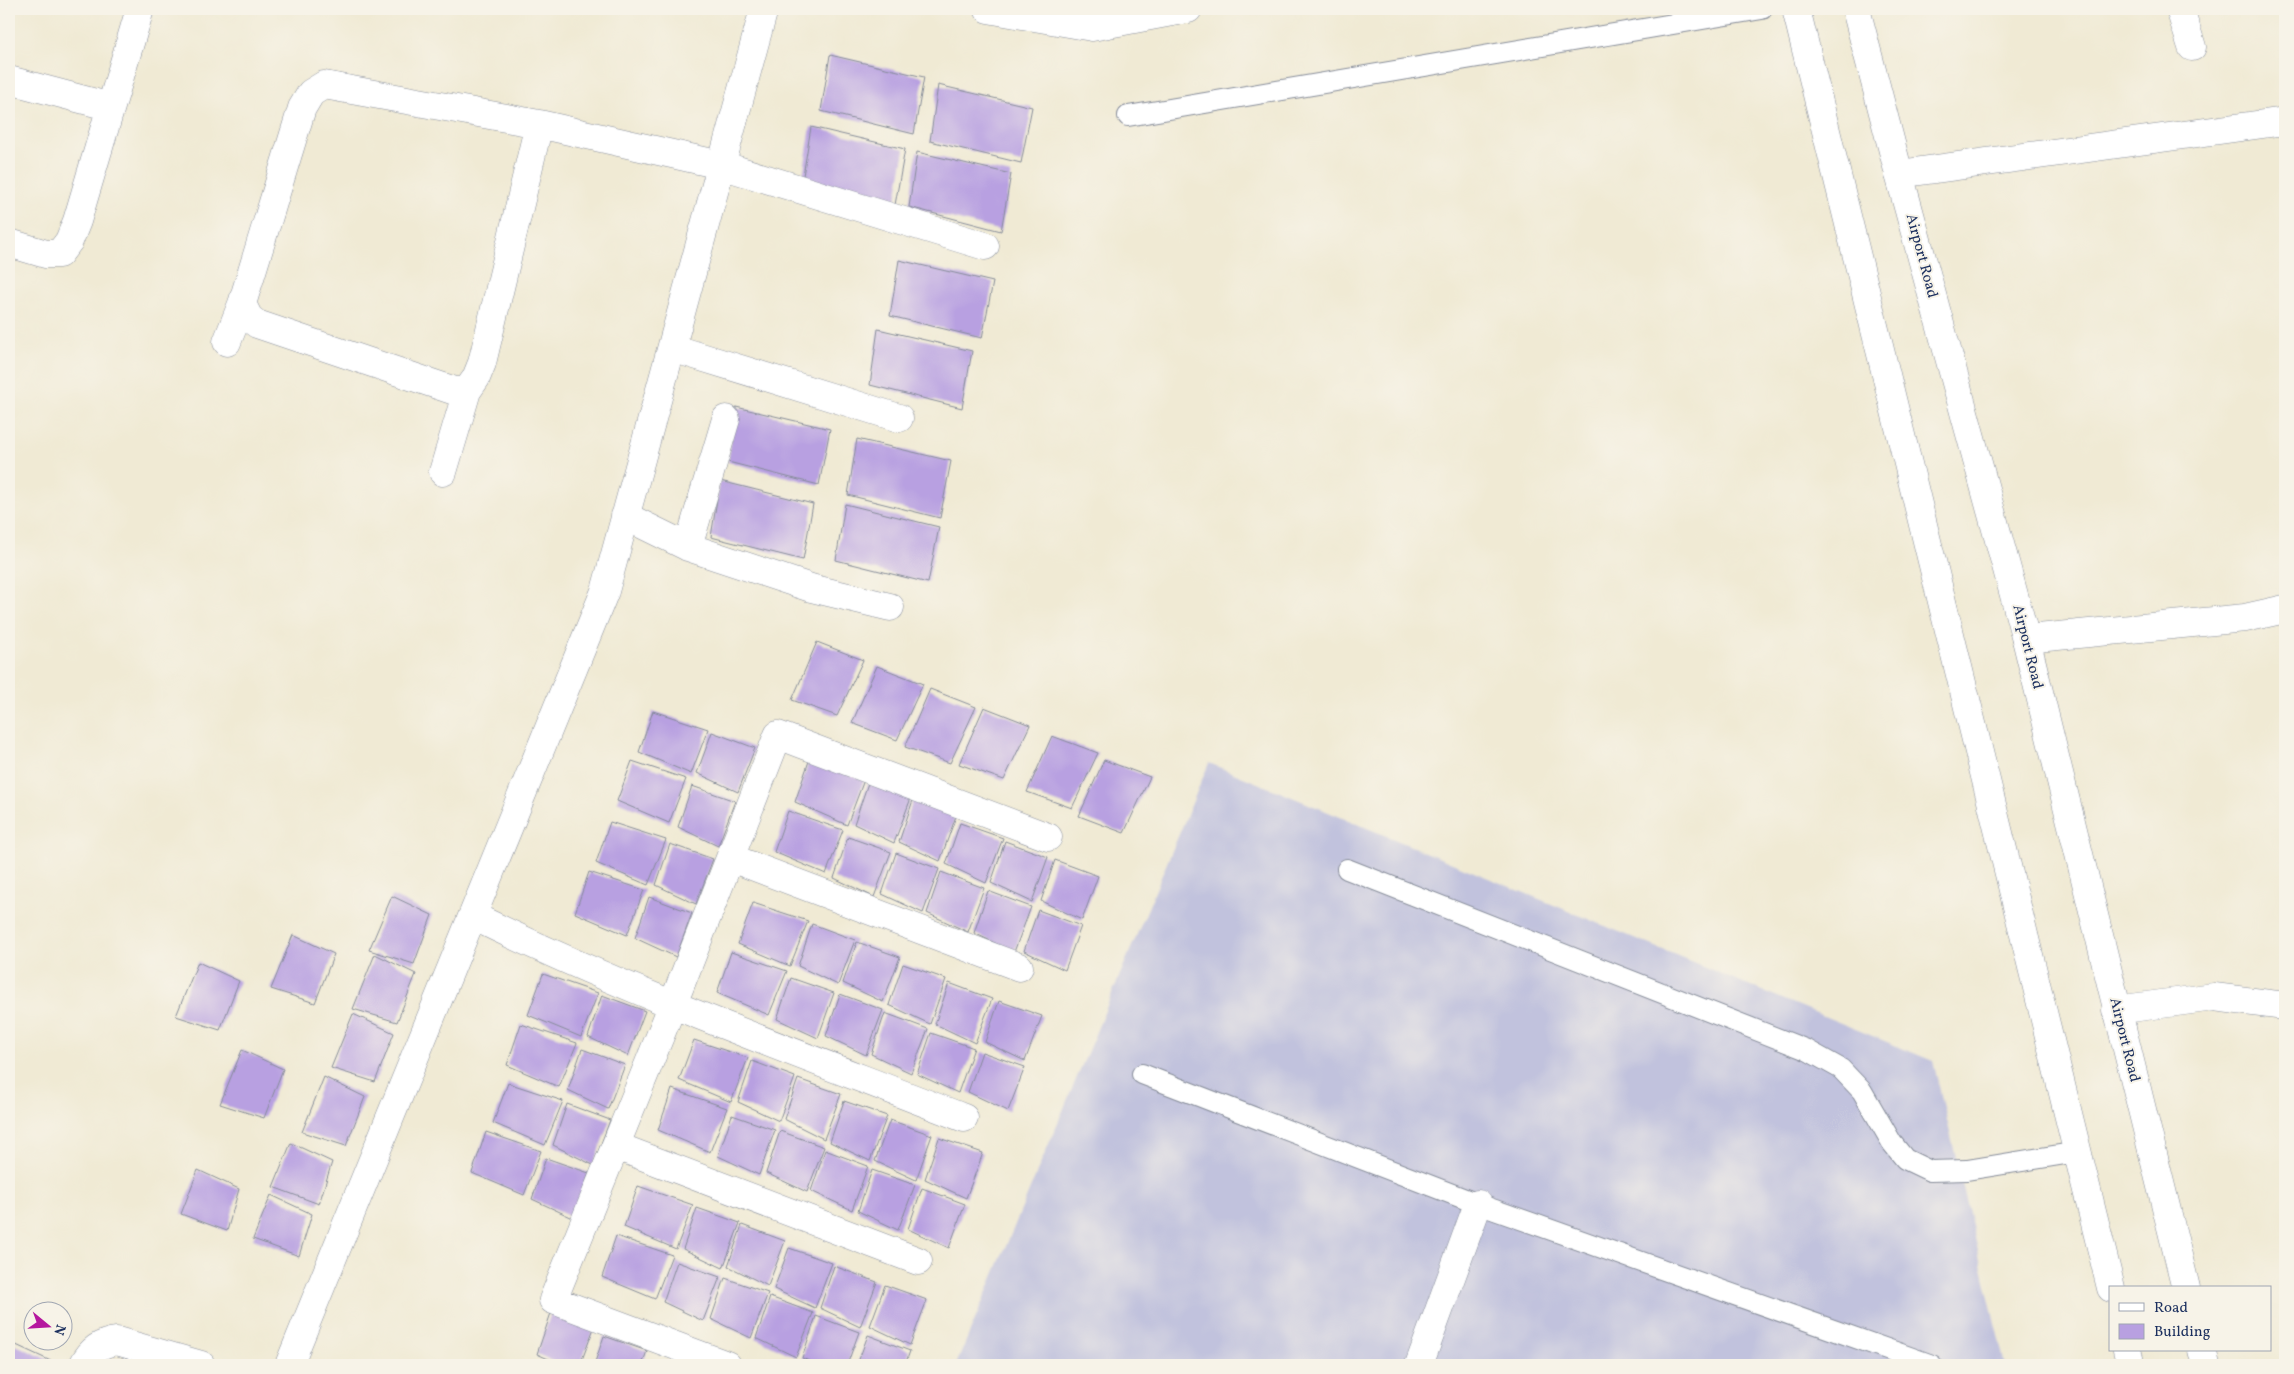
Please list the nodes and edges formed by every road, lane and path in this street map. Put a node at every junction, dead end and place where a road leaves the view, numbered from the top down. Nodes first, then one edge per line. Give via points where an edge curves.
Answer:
1 (140, 9) edge
2 (764, 9) edge
3 (988, 9) edge
4 (1188, 9) edge
5 (1762, 9) edge
6 (1796, 9) edge
7 (1856, 9) edge
8 (2180, 9) edge
9 (2192, 47) dead end
10 (9, 80) edge
11 (111, 108) junction
12 (1128, 116) dead end
13 (2285, 121) edge
14 (539, 124) junction
15 (721, 165) junction
16 (1899, 174) junction
17 (9, 243) edge
18 (985, 246) dead end
19 (242, 304) junction
20 (227, 342) dead end
21 (672, 348) junction
22 (467, 391) junction
23 (899, 418) dead end
24 (726, 419) dead end
25 (443, 472) dead end
26 (626, 516) junction
27 (688, 547) junction
28 (890, 606) dead end
29 (2285, 609) edge
30 (2245, 618) junction
31 (2285, 621) edge
32 (2026, 639) junction
33 (1048, 837) dead end
34 (731, 858) junction
35 (1347, 869) dead end
36 (473, 916) junction
37 (1019, 968) dead end
38 (673, 1004) junction
39 (2285, 1006) edge
40 (2116, 1010) junction
41 (1142, 1074) dead end
42 (964, 1118) dead end
43 (616, 1146) junction
44 (2078, 1152) junction
45 (1478, 1204) junction
46 (918, 1261) dead end
47 (2111, 1286) edge
48 (2185, 1286) edge
49 (2128, 1352) edge
50 (2203, 1352) edge
51 (83, 1365) edge
52 (202, 1365) edge
53 (289, 1365) edge
54 (727, 1365) edge
55 (1419, 1365) edge
56 (1932, 1365) edge
57 (2131, 1365) edge
58 (2206, 1365) edge

1 - 11 street
2 - 15 street
3 - 4 street via 1092,27
5 - 12 lane
6 - 44 street
7 - 16 street, Airport Road
8 - 9 street
10 - 11 street
11 - 17 street via 78,221 64,248 59,254 46,254
13 - 16 street
14 - 15 street
14 - 19 street via 324,85 311,93 302,108
14 - 22 street via 482,364
15 - 18 street
15 - 21 street
16 - 32 street, Airport Road
19 - 20 street
19 - 22 street via 249,318 258,324 448,389
21 - 23 street
21 - 26 street
22 - 25 street
24 - 27 street
26 - 27 street
26 - 36 street via 605,591
27 - 28 street via 811,588
29 - 30 street
30 - 31 street
30 - 32 street
32 - 40 street, Airport Road
33 - 34 street via 778,735
34 - 37 street
34 - 38 street
35 - 44 lane via 1807,1050 1841,1069 1862,1091 1905,1159 1930,1171 1967,1170
36 - 38 street via 519,939
36 - 53 street
38 - 42 street
38 - 43 street
39 - 40 street via 2214,997
40 - 48 street, Airport Road
41 - 45 lane
43 - 46 street
43 - 54 street via 553,1300
44 - 47 street
45 - 55 street
45 - 56 lane
49 - 57 street
50 - 58 street
51 - 52 street via 93,1350 104,1343 117,1342

